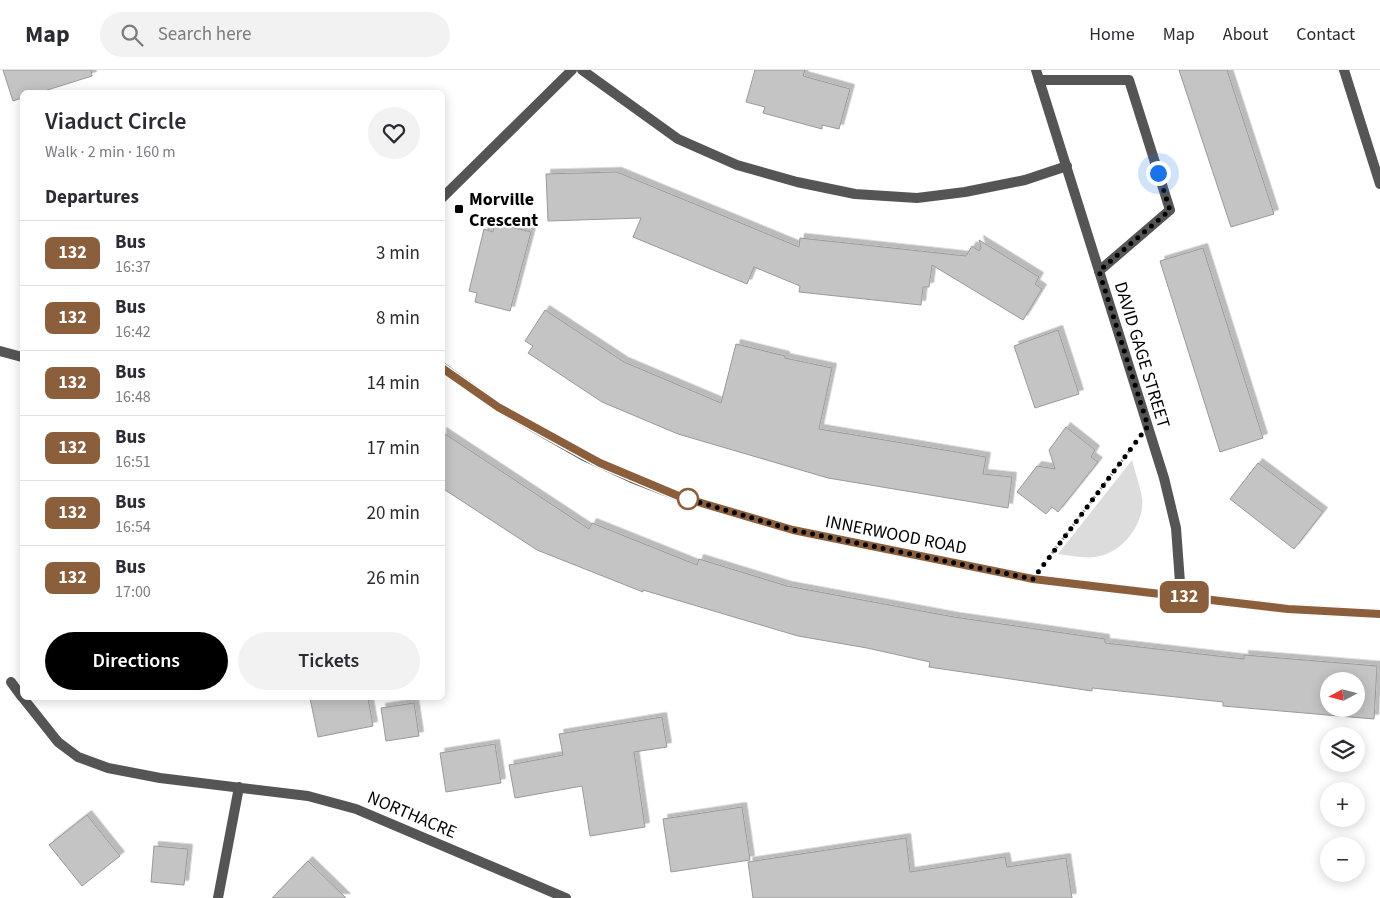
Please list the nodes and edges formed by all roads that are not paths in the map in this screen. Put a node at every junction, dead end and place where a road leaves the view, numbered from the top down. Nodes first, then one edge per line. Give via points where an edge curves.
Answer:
1 (572, 70) edge
2 (582, 70) edge
3 (1344, 70) edge
4 (1037, 75) edge
5 (1067, 166) junction
6 (1380, 184) edge
7 (445, 195) edge
8 (1099, 271) junction
9 (0, 351) edge
10 (20, 356) edge
11 (445, 370) edge
12 (1181, 596) junction
13 (1380, 614) edge
14 (11, 682) dead end
15 (20, 693) edge
16 (25, 700) edge
17 (239, 787) junction
18 (218, 898) edge
19 (566, 898) edge

1 - 7 street
2 - 5 street via 678,140 737,165 855,194 917,198 965,192 1025,180
3 - 6 street
4 - 5 street, DAVID GAGE STREET
4 - 8 street via 1129,80 1170,210
5 - 8 street, DAVID GAGE STREET
8 - 12 street, DAVID GAGE STREET via 1164,478 1176,528
9 - 10 street
11 - 12 street, INNERWOOD ROAD via 498,407 584,456 681,497 793,530 1033,579
12 - 13 street, INNERWOOD ROAD via 1288,609
14 - 15 street, NORTHACRE
16 - 17 street, NORTHACRE via 58,742 78,757 108,768 160,778
17 - 18 street
17 - 19 street, NORTHACRE via 308,796 356,809

